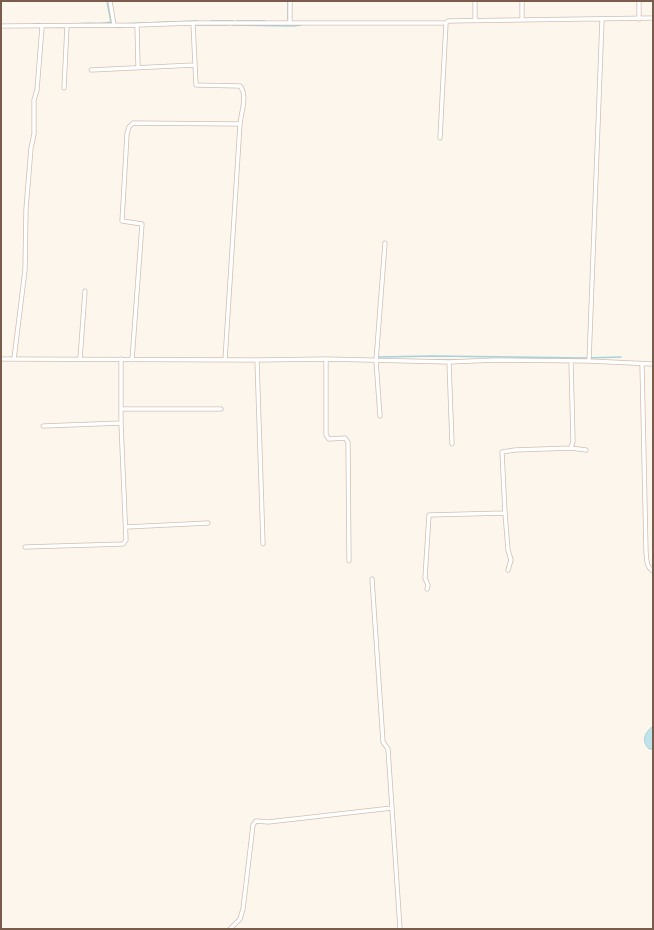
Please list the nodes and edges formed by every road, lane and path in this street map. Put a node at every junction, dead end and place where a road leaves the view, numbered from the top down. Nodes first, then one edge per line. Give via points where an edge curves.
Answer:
1 (110, 1) edge
2 (290, 1) edge
3 (475, 1) edge
4 (522, 1) edge
5 (639, 1) edge
6 (653, 18) edge
7 (639, 19) junction
8 (474, 20) junction
9 (522, 20) junction
10 (602, 20) junction
11 (193, 23) junction
12 (290, 23) junction
13 (446, 23) junction
14 (114, 25) junction
15 (136, 25) junction
16 (1, 26) edge
17 (67, 26) junction
18 (42, 27) junction
19 (194, 65) junction
20 (138, 67) junction
21 (91, 70) dead end
22 (64, 88) dead end
23 (240, 124) junction
24 (440, 138) dead end
25 (384, 243) dead end
26 (85, 291) dead end
27 (1, 359) edge
28 (14, 359) junction
29 (80, 359) junction
30 (326, 359) junction
31 (121, 360) junction
32 (132, 360) junction
33 (225, 360) junction
34 (257, 360) junction
35 (376, 361) junction
36 (571, 361) junction
37 (590, 361) junction
38 (449, 362) junction
39 (642, 364) junction
40 (653, 364) edge
41 (121, 409) junction
42 (221, 409) dead end
43 (380, 416) dead end
44 (121, 423) junction
45 (43, 426) dead end
46 (452, 444) dead end
47 (571, 448) junction
48 (586, 450) dead end
49 (505, 513) junction
50 (208, 523) dead end
51 (126, 527) junction
52 (263, 544) dead end
53 (25, 547) dead end
54 (349, 561) dead end
55 (508, 570) dead end
56 (653, 571) edge
57 (372, 579) dead end
58 (427, 589) dead end
59 (392, 808) junction
60 (230, 929) edge
61 (400, 929) edge

1 - 14 street
2 - 12 street
3 - 8 street
4 - 9 street
5 - 7 street
6 - 7 street
7 - 10 street
8 - 9 street
8 - 13 street
9 - 10 street
10 - 37 street
11 - 12 street
11 - 15 street
11 - 19 street
12 - 13 street
13 - 24 street
14 - 15 street
14 - 17 street
15 - 20 street
16 - 18 street
17 - 18 street
17 - 22 street
18 - 28 street via 34,100 24,270
19 - 20 street
19 - 23 street via 196,85 240,86 243,89
20 - 21 street
23 - 32 street via 133,123 129,127 122,221 142,224
23 - 33 street
25 - 35 street
26 - 29 street
27 - 28 street
28 - 29 street
29 - 31 street
30 - 34 street
30 - 35 street
30 - 54 street via 326,435 329,439 345,438 348,442
31 - 32 street
31 - 41 street
32 - 33 street
33 - 34 street
34 - 52 street
35 - 38 street
35 - 43 street
36 - 37 street
36 - 38 street
36 - 47 street
37 - 39 street
38 - 46 street
39 - 40 street
39 - 56 street via 646,552 647,564
41 - 42 street
41 - 44 street
44 - 45 street
44 - 51 street
47 - 48 street
47 - 49 street via 502,452
49 - 55 street via 511,560
49 - 58 street via 429,514 425,578
50 - 51 street
51 - 53 street via 127,537 123,544
57 - 59 street via 383,742 388,749
59 - 60 street via 268,822 256,821 253,825 240,919
59 - 61 street

